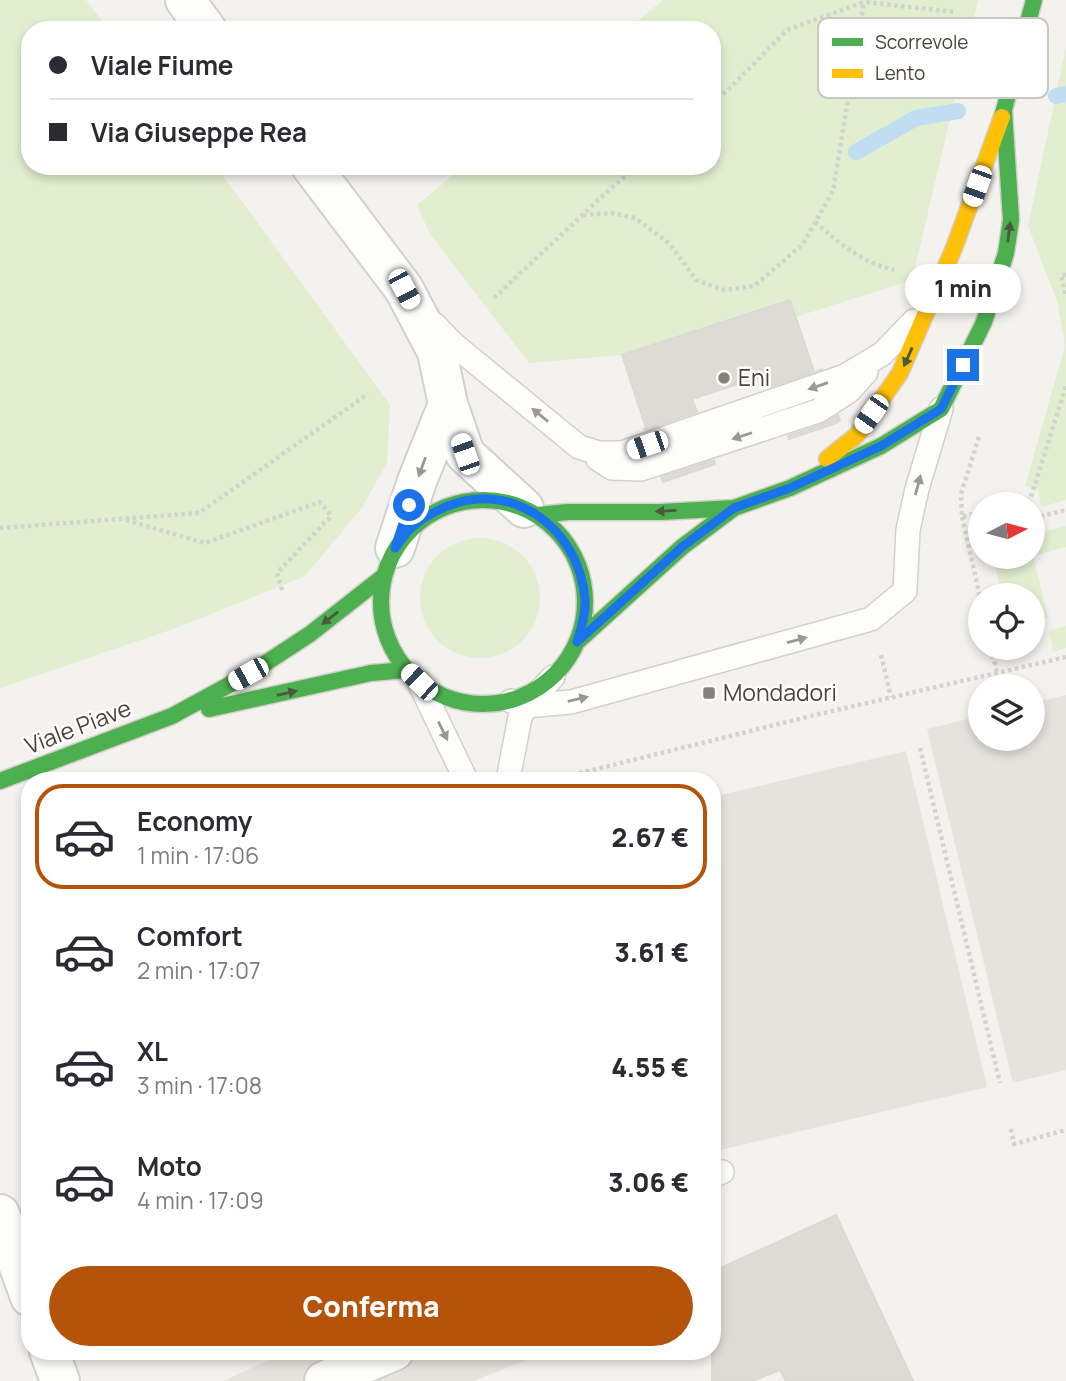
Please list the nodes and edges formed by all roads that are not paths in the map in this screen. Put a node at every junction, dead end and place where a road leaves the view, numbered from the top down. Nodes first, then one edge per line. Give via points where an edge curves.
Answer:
1 (185, 0) edge
2 (1034, 0) edge
3 (1029, 18) edge
4 (200, 21) edge
5 (1008, 98) edge
6 (1004, 111) junction
7 (318, 175) edge
8 (404, 289) junction
9 (931, 304) junction
10 (448, 404) junction
11 (941, 409) junction
12 (790, 488) junction
13 (734, 508) junction
14 (531, 511) junction
15 (389, 562) junction
16 (577, 642) junction
17 (413, 676) junction
18 (552, 677) joint
19 (518, 703) junction
20 (173, 716) junction
21 (24, 772) edge
22 (462, 772) edge
23 (510, 772) edge
24 (21, 773) edge
25 (0, 781) edge
26 (0, 1214) edge
27 (21, 1272) edge
28 (52, 1360) edge
29 (373, 1360) edge
30 (60, 1381) edge
31 (324, 1381) edge

1 - 4 street
2 - 3 main road
5 - 6 main road
6 - 9 main road
11 -> 6 main road via 984,322 1006,253 1011,220
7 - 8 street
9 -> 8 lane via 882,354 845,376 622,453 599,453 579,447 452,343
8 - 10 street via 437,352
9 -> 12 main road via 900,373 857,435
10 - 14 street via 465,454
10 -> 15 street
11 - 12 main road via 881,446
19 -> 11 lane via 571,702 871,619 905,591 908,530
12 - 13 main road
13 -> 14 main road
13 - 16 main road via 682,547
14 - 15 main road via 484,499 448,505 409,530
14 - 16 main road via 556,530 579,566 585,601
15 - 17 main road via 381,599 382,622 390,647
15 -> 20 main road via 310,634
16 - 18 main road
17 - 19 main road via 452,700
20 -> 17 main road via 371,673
17 -> 22 lane
18 - 19 lane
19 - 23 lane via 520,718
20 - 21 main road, Viale Piave
24 - 25 main road, Viale Piave
26 - 27 street
28 - 30 street
29 - 31 street

